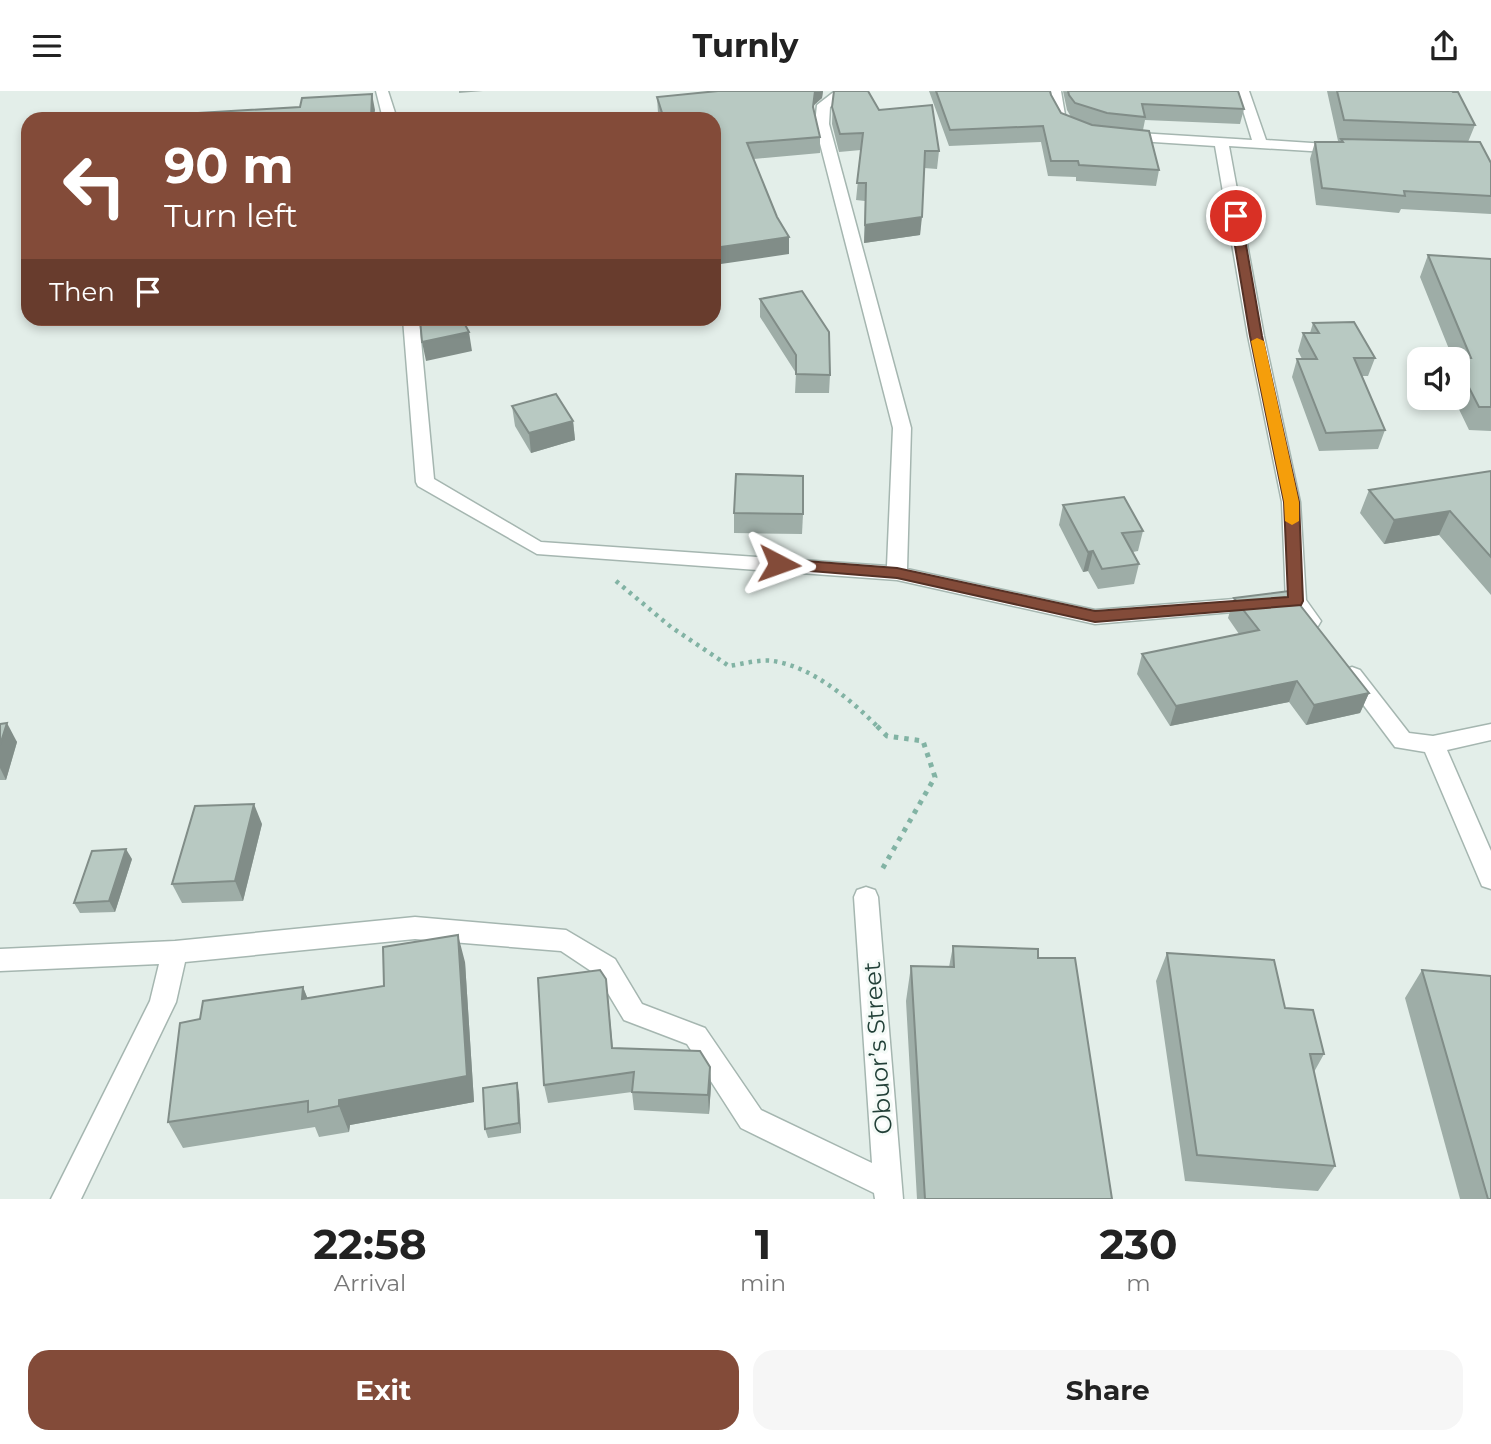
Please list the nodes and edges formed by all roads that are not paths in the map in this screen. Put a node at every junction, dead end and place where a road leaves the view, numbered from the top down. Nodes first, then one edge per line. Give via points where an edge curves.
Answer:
1 (382, 91) edge
2 (844, 91) edge
3 (1055, 91) edge
4 (1243, 91) edge
5 (388, 112) edge
6 (1083, 133) edge
7 (1114, 136) edge
8 (1222, 141) junction
9 (1260, 143) junction
10 (1355, 150) edge
11 (412, 326) edge
12 (897, 573) junction
13 (1296, 601) junction
14 (1320, 633) edge
15 (1337, 655) edge
16 (1491, 732) edge
17 (1433, 744) junction
18 (1491, 879) edge
19 (866, 897) road end
20 (175, 952) junction
21 (0, 960) edge
22 (889, 1192) edge
23 (66, 1199) edge

1 - 5 street
2 - 12 street via 824,105 822,124 902,428
3 - 6 street via 1054,106 1062,122
4 - 9 street
7 - 8 street
8 - 9 street
8 - 13 street via 1291,502
9 - 10 street
11 - 12 street via 425,482 537,548
12 - 13 street via 1095,617
13 - 14 street
15 - 17 street via 1403,741
16 - 17 street
17 - 18 street
19 - 22 street, Obuor’s Street
20 - 21 street
20 - 22 street via 415,928 566,941 606,967 633,1013 696,1036 751,1119
20 - 23 street via 163,1002

